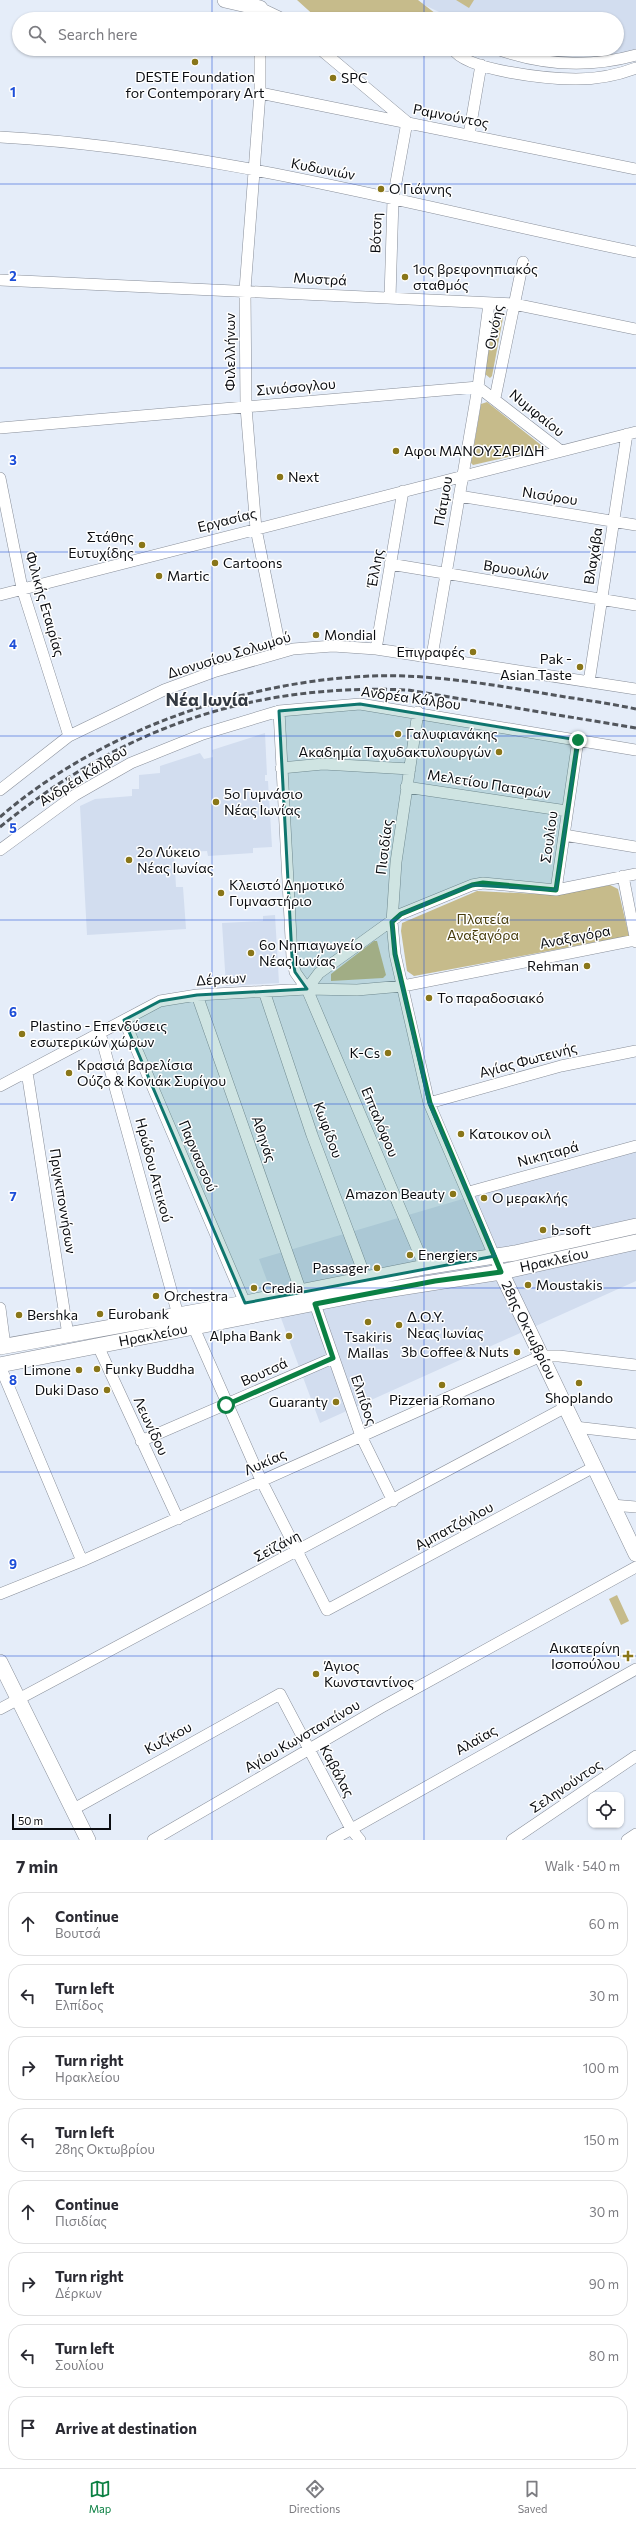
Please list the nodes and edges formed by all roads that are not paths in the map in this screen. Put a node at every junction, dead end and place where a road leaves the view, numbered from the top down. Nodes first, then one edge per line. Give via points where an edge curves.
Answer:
1 (225, 0) edge
2 (261, 3) edge
3 (273, 12) edge
4 (636, 55) edge
5 (260, 56) edge
6 (328, 56) edge
7 (459, 56) edge
8 (523, 56) edge
9 (481, 65) junction
10 (636, 68) edge
11 (260, 93) junction
12 (407, 122) junction
13 (470, 135) junction
14 (0, 137) edge
15 (636, 169) edge
16 (254, 171) junction
17 (393, 199) junction
18 (636, 252) edge
19 (523, 262) dead end
20 (0, 280) edge
21 (245, 290) junction
22 (390, 298) junction
23 (489, 304) junction
24 (514, 304) junction
25 (636, 329) edge
26 (478, 386) junction
27 (495, 398) junction
28 (246, 406) junction
29 (0, 428) edge
30 (633, 433) edge
31 (561, 451) junction
32 (462, 476) junction
33 (0, 478) edge
34 (403, 491) junction
35 (459, 496) junction
36 (614, 522) junction
37 (636, 525) edge
38 (256, 529) junction
39 (390, 564) junction
40 (446, 574) junction
41 (22, 588) junction
42 (0, 595) edge
43 (602, 599) junction
44 (636, 605) edge
45 (376, 649) junction
46 (281, 652) junction
47 (432, 656) junction
48 (589, 682) junction
49 (636, 689) edge
50 (279, 711) junction
51 (418, 712) junction
52 (69, 736) junction
53 (578, 740) junction
54 (636, 750) edge
55 (281, 768) junction
56 (410, 769) junction
57 (406, 787) junction
58 (0, 790) edge
59 (568, 811) junction
60 (564, 835) junction
61 (636, 847) edge
62 (0, 850) edge
63 (636, 874) edge
64 (623, 876) junction
65 (556, 890) junction
66 (392, 922) junction
67 (636, 941) edge
68 (403, 986) junction
69 (307, 989) junction
70 (264, 991) junction
71 (198, 995) junction
72 (124, 1020) junction
73 (100, 1033) junction
74 (636, 1051) edge
75 (27, 1072) junction
76 (0, 1086) edge
77 (430, 1103) junction
78 (636, 1146) edge
79 (469, 1192) junction
80 (636, 1226) edge
81 (636, 1242) edge
82 (495, 1256) junction
83 (425, 1266) junction
84 (501, 1272) junction
85 (366, 1279) junction
86 (301, 1292) junction
87 (245, 1303) junction
88 (315, 1304) junction
89 (0, 1308) edge
90 (178, 1315) junction
91 (194, 1328) junction
92 (68, 1335) junction
93 (98, 1346) junction
94 (3, 1347) edge
95 (541, 1356) junction
96 (333, 1358) junction
97 (0, 1365) edge
98 (636, 1365) edge
99 (226, 1405) junction
100 (566, 1407) junction
101 (575, 1427) junction
102 (636, 1434) edge
103 (361, 1436) junction
104 (141, 1441) junction
105 (594, 1467) junction
106 (261, 1480) junction
107 (393, 1501) junction
108 (612, 1505) junction
109 (636, 1507) edge
110 (178, 1519) junction
111 (296, 1553) junction
112 (636, 1554) edge
113 (82, 1561) junction
114 (636, 1567) edge
115 (0, 1594) edge
116 (0, 1662) edge
117 (636, 1669) edge
118 (280, 1694) joint
119 (18, 1700) junction
120 (0, 1710) edge
121 (309, 1750) junction
122 (636, 1756) edge
123 (72, 1810) junction
124 (351, 1829) junction
125 (636, 1834) edge
126 (88, 1840) edge
127 (153, 1840) edge
128 (332, 1840) edge
129 (360, 1840) edge
130 (512, 1840) edge
131 (627, 1840) edge

1 - 2 main road
2 - 3 street
4 - 8 street via 598,63 572,64 545,62
5 - 11 street, Φιλελλήνων
6 - 12 street
7 - 9 street
9 - 10 street via 575,79
9 - 13 street
11 - 12 street, Ραμνούντος
11 - 16 street, Φιλελλήνων
12 - 13 street, Ραμνούντος
12 - 17 street, Βότση
13 - 15 street, Ραμνούντος
14 - 16 street, Κυδωνιών via 121,148 208,160
16 - 17 street, Κυδωνιών
16 - 21 street, Φιλελλήνων
17 - 18 street, Κυδωνιών
17 - 22 street, Βότση
19 - 24 street, Οινόης
20 - 21 street, Μυστρά
21 - 22 street, Μυστρά
21 - 28 street, Φιλελλήνων
22 - 23 street, Μυστρά
23 - 24 street, Μυστρά
23 - 26 street, Πάτμου
24 - 25 street, Μυστρά
24 - 27 street, Οινόης
26 - 27 street
26 - 28 street, Σινιόσογλου
26 - 32 street, Πάτμου
27 - 31 street, Νυμφαίου
28 - 29 street, Σινιόσογλου
28 - 38 street, Φιλελλήνων
30 - 31 street, Νυμφαίου
30 - 36 street, Βλαχάβα
31 - 32 street, Νυμφαίου
32 - 34 street, Εργασίας
32 - 35 street, Πάτμου
33 - 41 street, Φιλικής Εταιρίας
34 - 38 street, Εργασίας
34 - 39 street, Έλλης
35 - 36 street, Νισύρου
35 - 40 street, Πάτμου
36 - 37 street, Νισύρου
36 - 43 street, Βλαχάβα
38 - 41 street, Εργασίας
38 - 46 street, Φιλελλήνων
39 - 40 street, Βρυουλών
39 - 45 street, Έλλης
40 - 43 street, Βρυουλών
40 - 47 street, Πάτμου
41 - 42 street, Εργασίας
41 - 52 street, Φιλικής Εταιρίας
43 - 44 street, Βρυουλών
43 - 48 street, Βλαχάβα
45 - 46 street, Διονυσίου Σολωμού via 312,646
45 - 47 street, Διονυσίου Σολωμού
46 - 52 street, Διονυσίου Σολωμού via 164,690
47 - 48 street, Διονυσίου Σολωμού
48 - 49 street, Διονυσίου Σολωμού
50 - 51 street, Ανδρέα Κάλβου via 360,704
50 - 55 street, Επταλόφου
50 - 62 street, Ανδρέα Κάλβου via 203,734 131,763 75,795
51 - 53 street, Ανδρέα Κάλβου
51 - 56 street, Πισιδίας
52 - 58 street, Διονυσίου Σολωμού
53 - 54 street, Ανδρέα Κάλβου
53 - 59 street, Σουλίου
55 - 56 street, Μελετίου Παταρών via 323,764
55 - 69 street, Επταλόφου via 292,957 295,972
56 - 57 street, Πισιδίας
57 - 59 street, Μελετίου Παταρών
57 - 66 street, Πισιδίας via 396,862
59 - 60 street, Σουλίου
60 - 61 street
60 - 65 street, Σουλίου
63 - 64 street
64 - 65 street
64 - 67 street
65 - 66 street via 483,883 472,885 401,914
66 - 68 street, Πισιδίας via 395,954
66 - 69 street via 319,973
67 - 68 street, Αναξαγόρα
68 - 69 street, Αναξαγόρα via 357,990
68 - 77 street, 28ης Οκτωβρίου
69 - 70 street, Δέρκων
69 - 83 street, Επταλόφου
70 - 71 street, Δέρκων
70 - 85 street, Κωφίδου via 312,1135
71 - 72 street, Δέρκων via 160,1001
71 - 86 street, Αθηνάς
72 - 73 street, Δέρκων
72 - 87 street, Παρνασσού
73 - 75 street, Δέρκων
73 - 90 street, Ηρώδου Αττικού
74 - 77 street, Αγίας Φωτεινής via 561,1066
75 - 76 street, Δέρκων
75 - 92 street, Πριγκιποννήσων
77 - 79 street, 28ης Οκτωβρίου
78 - 79 street, Νικηταρά
79 - 82 street, 28ης Οκτωβρίου
80 - 82 main road, Ηρακλείου
81 - 84 main road, Ηρακλείου
82 - 83 main road, Ηρακλείου
82 - 84 street, 28ης Οκτωβρίου
83 - 85 main road, Ηρακλείου
84 - 88 main road, Ηρακλείου via 427,1282
84 - 95 main road, 28ης Οκτωβρίου
85 - 86 main road, Ηρακλείου
86 - 87 main road, Ηρακλείου
87 - 90 main road, Ηρακλείου
88 - 91 main road, Ηρακλείου
88 - 96 street, Ελπίδος
89 - 94 street
90 - 92 main road, Ηρακλείου
91 - 93 main road, Ηρακλείου
91 - 99 street
92 - 94 main road, Ηρακλείου
93 - 97 main road, Ηρακλείου
93 - 104 street, Λεωνίδου
95 - 98 street
95 - 100 main road, 28ης Οκτωβρίου
95 - 103 street, Λυκίας
96 - 99 street, Βουτσά
96 - 103 street, Ελπίδος
97 - 113 street
99 - 104 street, Βουτσά
99 - 106 street
100 - 101 main road, 28ης Οκτωβρίου
100 - 107 street, Σεϊζάνη
101 - 102 street
101 - 105 main road, 28ης Οκτωβρίου
103 - 106 street, Λυκίας
103 - 107 street, Ελπίδος
104 - 110 street, Λεωνίδου
105 - 108 main road, 28ης Οκτωβρίου
105 - 111 street, Αμπατζόγλου via 327,1610
106 - 110 street, Λυκίας
106 - 111 street
107 - 111 street, Σεϊζάνη
108 - 109 street
108 - 112 main road, 28ης Οκτωβρίου
110 - 113 street, Λυκίας
111 - 119 street, Σεϊζάνη
113 - 115 street, Λυκίας
114 - 121 street, Αγίου Κωνσταντίνου
116 - 119 main road
117 - 124 street, Αλαϊας
118 - 121 street, Καβάλας
118 - 123 street, Κυζίκου
119 - 120 street, Σεϊζάνη
119 - 123 main road
121 - 124 street, Καβάλας
121 - 127 street, Αγίου Κωνσταντίνου
122 - 130 street, Σεληνούντος
123 - 126 main road
124 - 128 street, Αλαϊας
124 - 129 street, Καβάλας
125 - 131 street

